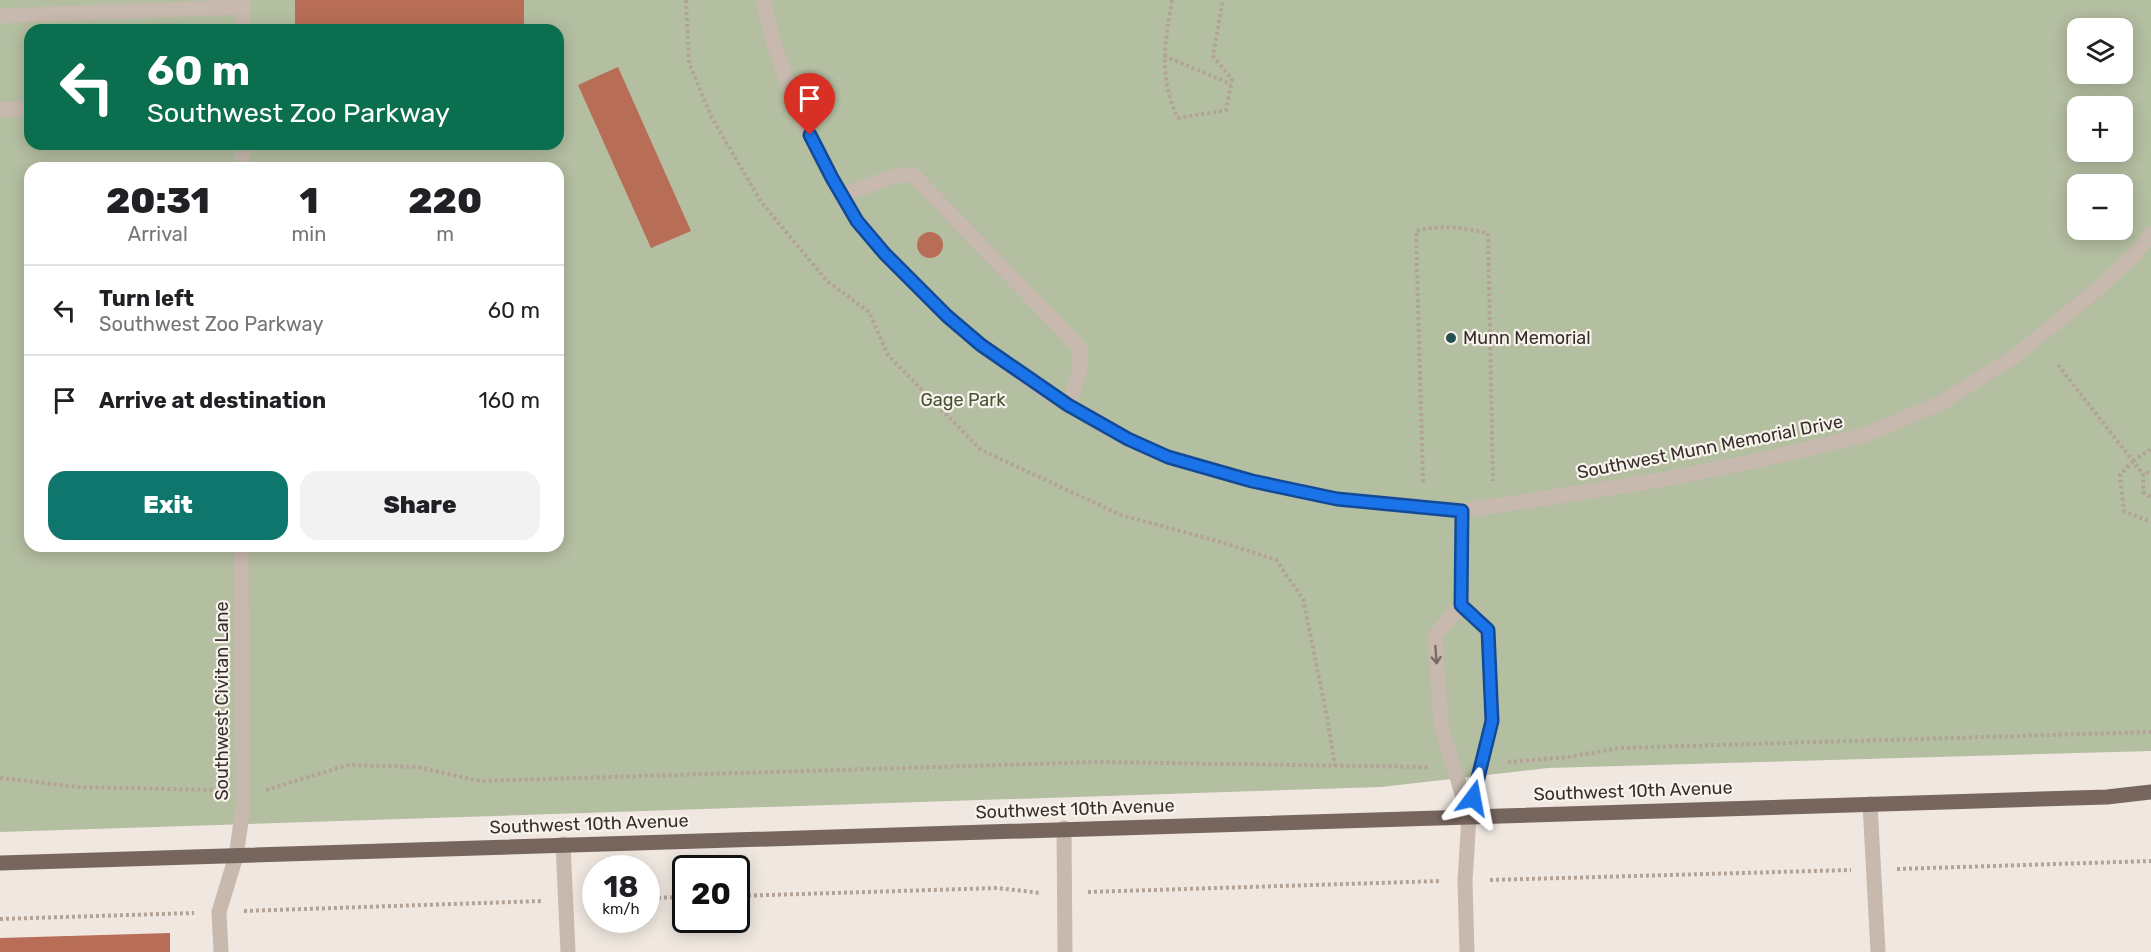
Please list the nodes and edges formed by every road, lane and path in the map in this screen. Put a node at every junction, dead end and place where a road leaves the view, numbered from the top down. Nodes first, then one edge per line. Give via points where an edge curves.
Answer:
1 (686, 0) edge
2 (763, 0) edge
3 (1172, 0) edge
4 (1223, 0) edge
5 (243, 3) edge
6 (0, 16) edge
7 (243, 24) edge
8 (1163, 56) junction
9 (1231, 84) junction
10 (24, 108) edge
11 (0, 110) edge
12 (841, 195) junction
13 (2151, 233) edge
14 (2058, 365) dead end
15 (1068, 405) junction
16 (2151, 449) edge
17 (2133, 461) junction
18 (1494, 482) dead end
19 (1423, 483) dead end
20 (2151, 497) edge
21 (1462, 511) junction
22 (2151, 522) edge
23 (241, 552) edge
24 (1461, 605) junction
25 (2151, 732) edge
26 (1481, 764) junction
27 (1335, 766) junction
28 (1454, 767) junction
29 (0, 778) edge
30 (243, 790) junction
31 (2151, 792) edge
32 (1870, 804) junction
33 (1469, 816) junction
34 (1064, 828) junction
35 (563, 844) junction
36 (236, 856) junction
37 (0, 863) edge
38 (566, 900) junction
39 (219, 912) junction
40 (0, 919) edge
41 (221, 952) edge
42 (568, 952) edge
43 (1065, 952) edge
44 (1467, 952) edge
45 (1878, 952) edge

1 - 27 path via 689,63 711,116 761,202 827,281 869,312 888,355 981,450 1121,515 1276,560 1303,599
2 - 12 street, Southwest Munn Memorial Drive via 790,90
3 - 8 path
4 - 9 path via 1213,56 1232,79
5 - 6 street
5 - 7 street
8 - 9 path
8 - 9 path via 1169,100 1178,118 1226,111
10 - 11 street
12 - 15 street, Southwest Munn Memorial Drive via 885,254 947,316 981,345
12 - 15 street via 895,176 913,175 1080,348 1080,371
13 - 21 street, Southwest Munn Memorial Drive via 2100,287 2015,356 1941,403 1862,436 1660,480
14 - 17 path
15 - 21 street, Southwest Munn Memorial Drive via 1168,457 1252,481 1337,499
16 - 17 path
17 - 20 path via 2144,474 2143,492
17 - 22 path via 2120,475 2124,511
18 - 19 path via 1488,233 1431,227 1416,231
21 - 24 street
23 - 30 street, Southwest Civitan Lane
24 - 26 street via 1488,630 1492,721
24 -> 28 street via 1435,636 1441,726
25 - 26 path via 1619,748 1569,757
26 - 33 street
27 - 28 path
27 - 30 path via 1097,762 480,781 417,767 348,765 267,790
28 - 33 street
29 - 30 path via 78,787
30 - 36 street, Southwest Civitan Lane
31 - 32 main road, Southwest 10th Avenue via 2107,797
32 - 33 main road, Southwest 10th Avenue
32 - 45 street
33 - 34 main road, Southwest 10th Avenue
33 - 44 street via 1465,881
34 - 35 main road, Southwest 10th Avenue
34 - 43 street
35 - 36 main road, Southwest 10th Avenue
35 - 38 street
36 - 37 main road, Southwest 10th Avenue
36 - 39 street, Southwest Civitan Lane
38 - 39 path
38 - 42 street
39 - 40 path
39 - 41 street, Southwest Civitan Lane

